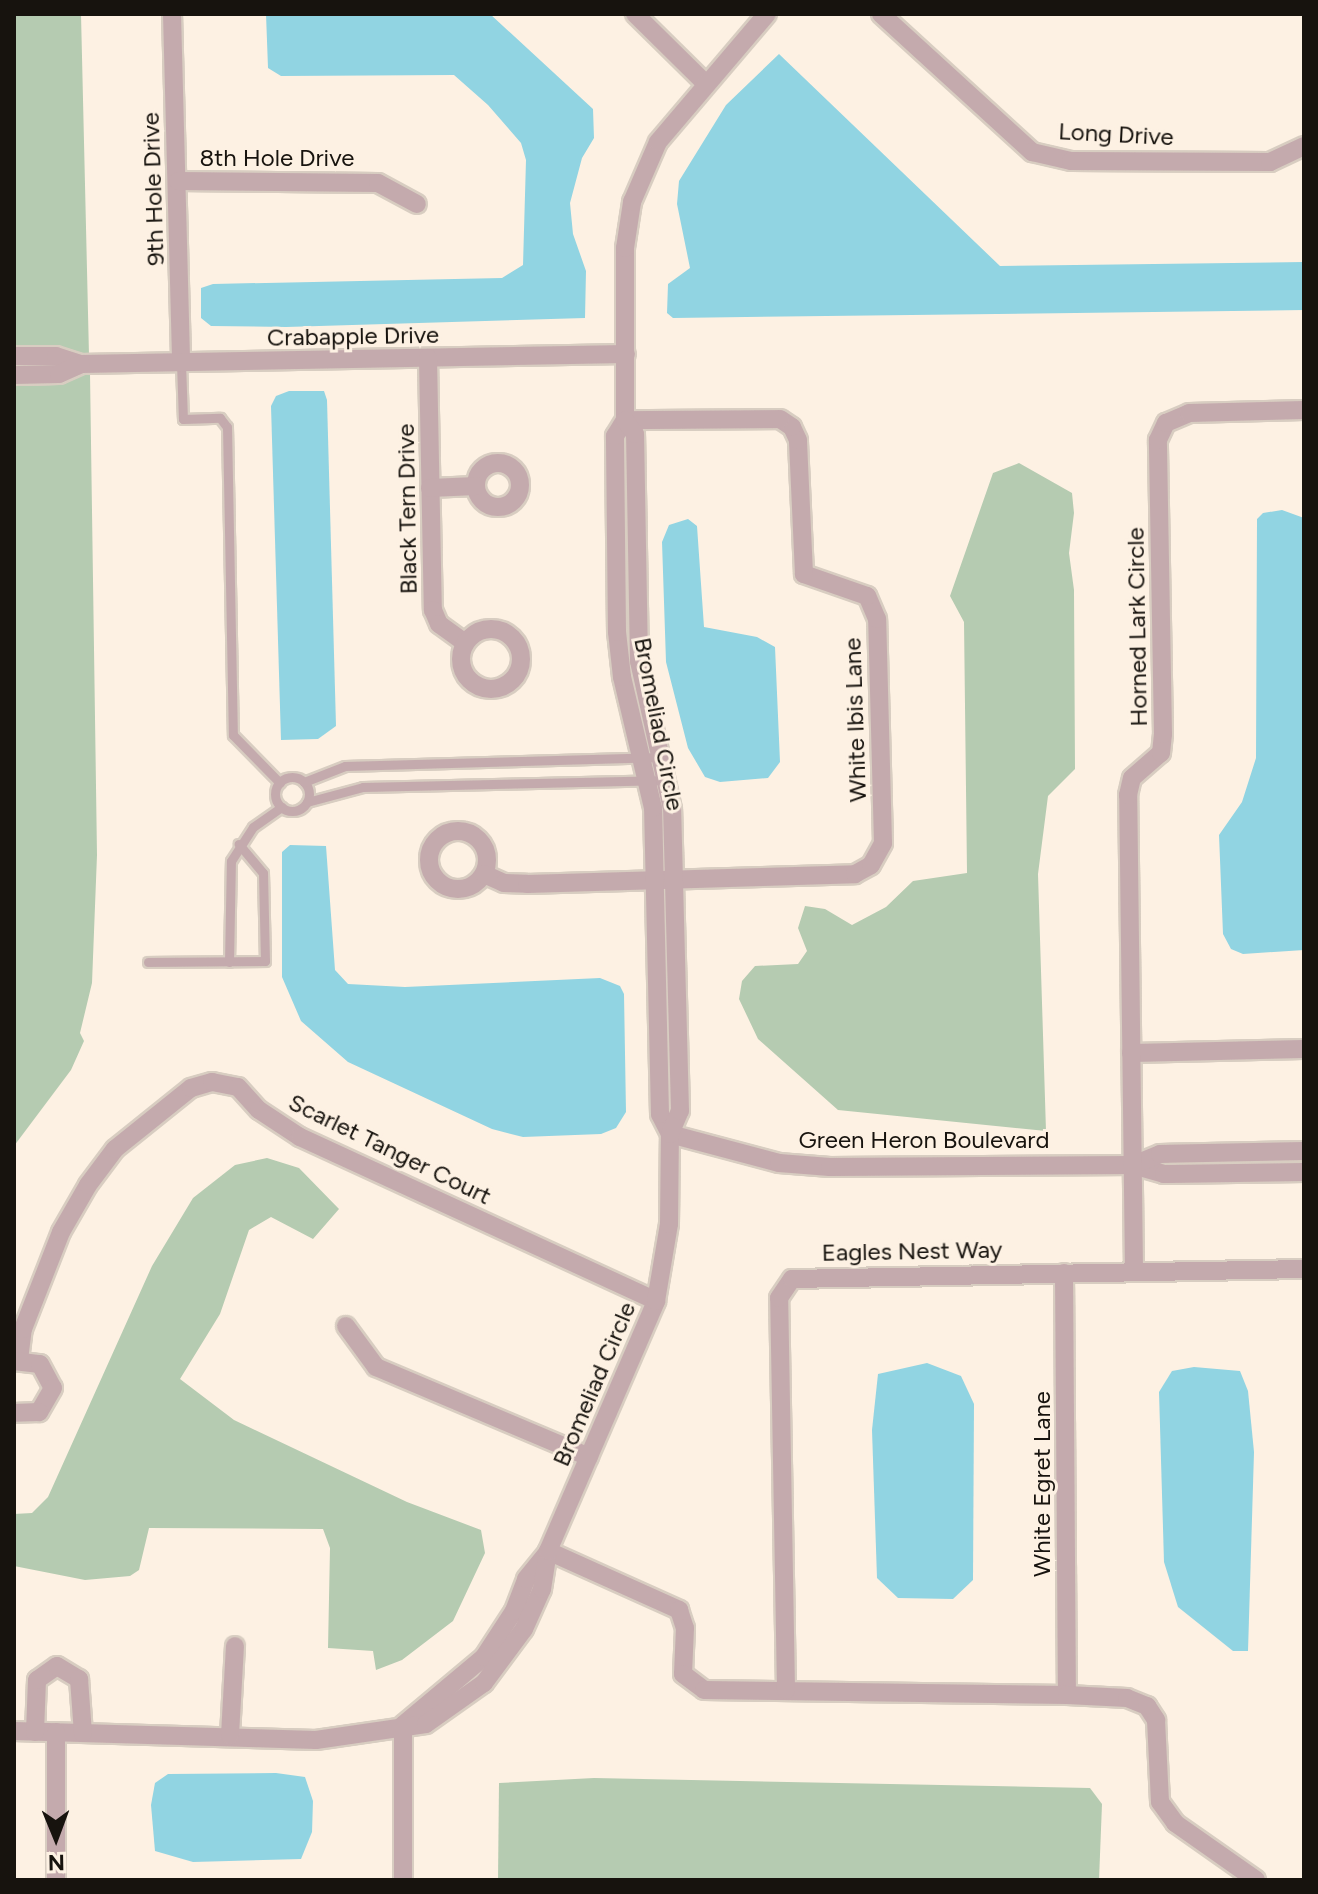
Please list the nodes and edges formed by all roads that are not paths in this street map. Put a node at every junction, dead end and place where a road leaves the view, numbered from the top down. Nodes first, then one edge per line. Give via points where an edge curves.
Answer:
1 (172, 14) edge
2 (635, 14) edge
3 (767, 14) edge
4 (881, 14) edge
5 (704, 82) junction
6 (1304, 146) edge
7 (178, 181) junction
8 (417, 204) dead end
9 (626, 354) junction
10 (14, 356) edge
11 (428, 358) junction
12 (181, 363) junction
13 (81, 364) junction
14 (14, 375) edge
15 (1304, 410) edge
16 (625, 420) junction
17 (476, 486) dead end
18 (430, 488) junction
19 (465, 643) dead end
20 (654, 759) junction
21 (658, 781) junction
22 (304, 782) junction
23 (280, 783) junction
24 (307, 802) junction
25 (282, 807) junction
26 (239, 844) junction
27 (484, 874) dead end
28 (654, 878) junction
29 (676, 878) junction
30 (148, 962) dead end
31 (229, 962) junction
32 (1304, 1049) edge
33 (1131, 1053) junction
34 (670, 1134) junction
35 (1304, 1151) edge
36 (1133, 1165) junction
37 (1304, 1172) edge
38 (1304, 1269) edge
39 (1134, 1270) junction
40 (1064, 1273) junction
41 (656, 1301) junction
42 (346, 1326) dead end
43 (16, 1360) edge
44 (14, 1413) edge
45 (589, 1457) junction
46 (548, 1551) junction
47 (235, 1646) dead end
48 (786, 1690) junction
49 (1067, 1695) junction
50 (403, 1725) junction
51 (14, 1731) edge
52 (35, 1732) junction
53 (56, 1732) junction
54 (83, 1733) junction
55 (230, 1735) junction
56 (56, 1880) edge
57 (403, 1880) edge
58 (1256, 1880) edge

1 - 7 street, 9th Hole Drive
2 - 5 street
3 - 5 street, Bromeliad Circle
4 - 6 street, Long Drive via 1032,152 1071,161 1270,162
5 - 9 street, Bromeliad Circle via 658,142 632,202 625,248
7 - 8 street, 8th Hole Drive via 378,183
7 - 12 street, 9th Hole Drive
9 - 11 street, Crabapple Drive
9 - 16 street, Bromeliad Circle
10 - 13 street, Crabapple Drive via 56,356
11 - 12 street, Crabapple Drive
11 - 18 street, Black Tern Drive
12 - 13 street, Crabapple Drive
12 - 23 lane via 183,419 220,418 227,427 233,735
13 - 14 street, Crabapple Drive via 59,374
15 - 33 street, Horned Lark Circle via 1189,413 1166,423 1158,440 1163,734 1161,753 1132,778 1128,795
16 - 20 street, Bromeliad Circle via 615,436 617,632 627,700
16 - 29 street, White Ibis Lane via 780,419 792,427 798,440 804,574 867,596 877,619 883,843 871,865 855,874
17 - 18 street
18 - 19 street, Black Tern Drive via 434,618
20 - 21 street, Bromeliad Circle
20 - 22 lane via 345,766
21 - 24 lane via 363,787
21 - 28 street, Bromeliad Circle
21 - 29 street, Bromeliad Circle
22 - 23 lane via 294,777
22 - 24 lane
23 - 25 lane via 276,798
24 - 25 lane via 293,810
25 - 26 lane
26 - 31 lane via 231,861
26 - 31 lane via 263,873 265,961
27 - 28 street, White Ibis Lane via 504,883 527,884
28 - 29 street, White Ibis Lane
28 - 34 street, Bromeliad Circle via 660,1114
29 - 34 street, Bromeliad Circle via 680,1111
30 - 31 lane
32 - 33 street
33 - 36 street, Horned Lark Circle
34 - 36 street, Green Heron Boulevard via 779,1163 830,1167
34 - 41 street, Bromeliad Circle via 669,1224
35 - 36 street, Green Heron Boulevard via 1160,1154
36 - 37 street, Green Heron Boulevard via 1164,1174
36 - 39 street, Horned Lark Circle
38 - 39 street, Eagles Nest Way
39 - 40 street, Eagles Nest Way
40 - 48 street, Eagles Nest Way via 813,1275 792,1279 779,1298
40 - 49 street, White Egret Lane
41 - 43 street, Scarlet Tanger Court via 300,1137 259,1110 238,1087 212,1082 191,1088 115,1149 88,1185 61,1232
41 - 45 street, Bromeliad Circle
42 - 45 street via 376,1367
43 - 44 street, Scarlet Tanger Court via 45,1367 53,1388 39,1412
45 - 46 street, Bromeliad Circle
46 - 48 street via 679,1610 685,1628 683,1674 690,1684 704,1690
46 - 50 street, Bromeliad Circle via 542,1589 501,1665 453,1708 426,1724
47 - 55 street
48 - 49 street
49 - 58 street via 1127,1698 1147,1706 1156,1720 1160,1802 1175,1823
50 - 55 street, Bromeliad Circle via 346,1738
50 - 57 street
51 - 52 street, Bromeliad Circle
52 - 53 street, Bromeliad Circle
52 - 54 street via 37,1680 57,1666 79,1679
53 - 54 street, Bromeliad Circle
53 - 56 street
54 - 55 street, Bromeliad Circle

